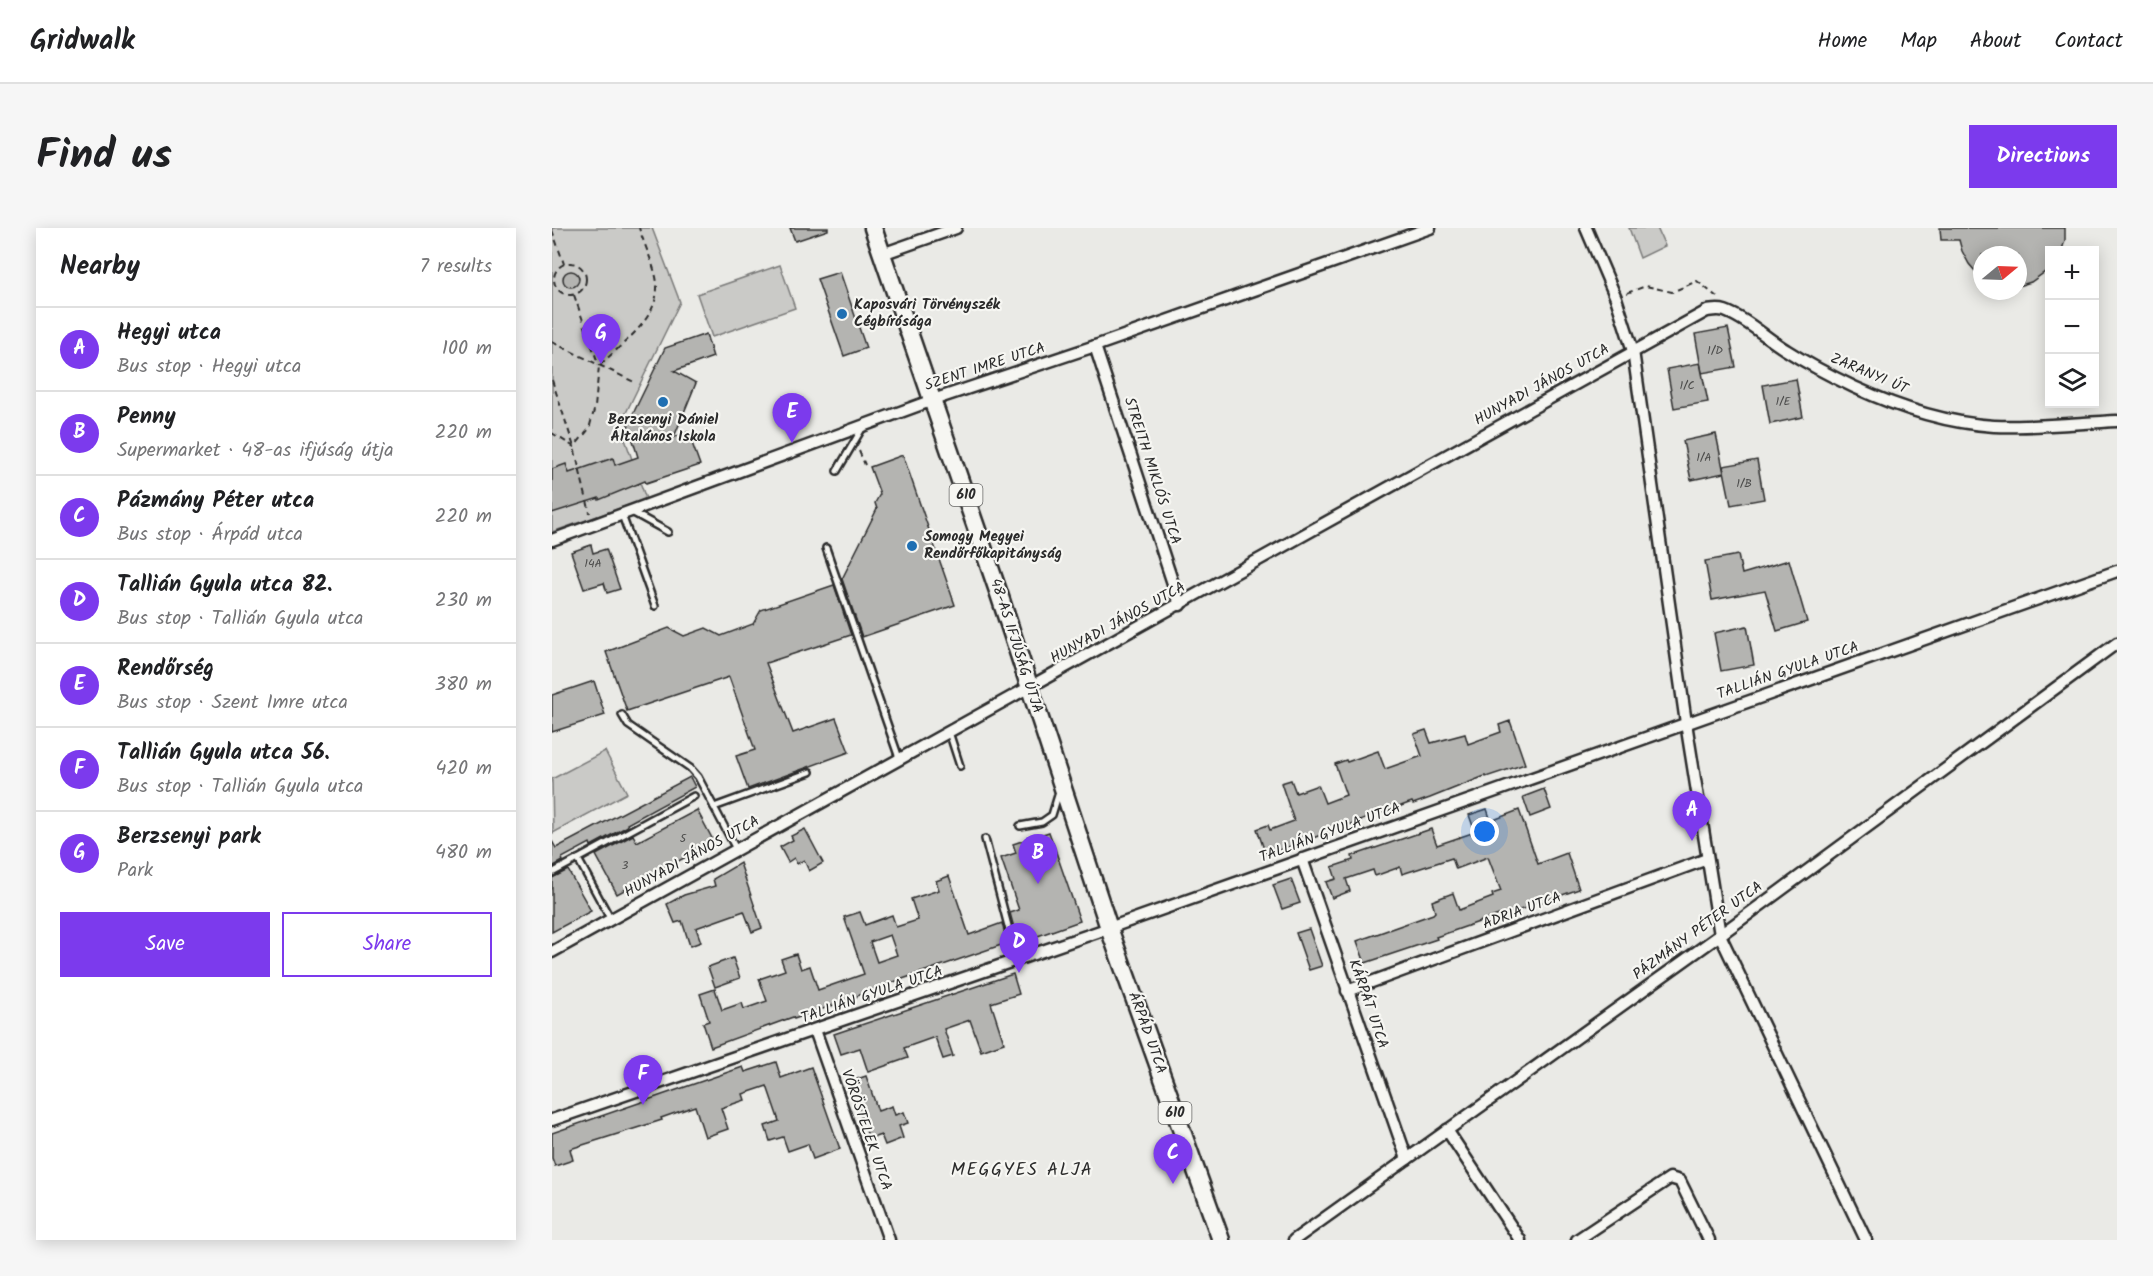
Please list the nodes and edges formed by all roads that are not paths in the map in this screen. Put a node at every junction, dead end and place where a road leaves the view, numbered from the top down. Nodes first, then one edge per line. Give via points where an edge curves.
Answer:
1 (873, 228) edge
2 (956, 228) edge
3 (1430, 228) edge
4 (1586, 228) edge
5 (882, 254) junction
6 (1095, 346) junction
7 (1633, 351) junction
8 (933, 400) junction
9 (2117, 421) edge
10 (863, 426) junction
11 (837, 471) dead end
12 (626, 513) junction
13 (668, 532) dead end
14 (552, 540) edge
15 (826, 548) dead end
16 (2117, 571) edge
17 (1180, 605) junction
18 (655, 606) dead end
19 (2117, 644) edge
20 (1030, 688) junction
21 (622, 715) dead end
22 (1686, 723) junction
23 (949, 732) junction
24 (899, 758) junction
25 (960, 766) dead end
26 (810, 772) dead end
27 (1059, 778) junction
28 (694, 796) dead end
29 (714, 807) junction
30 (1020, 826) dead end
31 (985, 839) dead end
32 (737, 850) junction
33 (578, 859) junction
34 (1302, 859) junction
35 (1707, 859) junction
36 (552, 873) edge
37 (611, 920) junction
38 (1109, 928) junction
39 (1720, 934) junction
40 (552, 952) edge
41 (1017, 960) junction
42 (1347, 991) junction
43 (815, 1030) junction
44 (552, 1120) edge
45 (1447, 1130) junction
46 (1407, 1159) junction
47 (889, 1240) edge
48 (1221, 1240) edge
49 (1294, 1240) edge
50 (1520, 1240) edge
51 (1576, 1240) edge
52 (1709, 1240) edge
53 (1866, 1240) edge

1 - 5 main road, 48-AS IFJÚSÁG ÚTJA / 610
2 - 5 street
3 - 6 street, SZENT IMRE UTCA
4 - 7 street via 1616,298
5 - 8 main road, 48-AS IFJÚSÁG ÚTJA / 610
6 - 8 street, SZENT IMRE UTCA
6 - 17 street, STREITH MIKLÓS UTCA
7 - 9 street, ZARANYI ÚT via 1716,309 1726,311 1855,388 1936,416 1965,423 2028,426
7 - 17 street, HUNYADI JÁNOS UTCA
7 - 22 street
8 - 10 street, SZENT IMRE UTCA
8 - 20 main road, 48-AS IFJÚSÁG ÚTJA / 610
10 - 11 lane
10 - 12 street, SZENT IMRE UTCA
12 - 13 lane
12 - 14 street, SZENT IMRE UTCA
12 - 18 lane
15 - 24 lane
16 - 22 street, TALLIÁN GYULA UTCA
17 - 20 street, HUNYADI JÁNOS UTCA
19 - 39 street, PÁZMÁNY PÉTER UTCA
20 - 23 street, HUNYADI JÁNOS UTCA
20 - 27 main road, 48-AS IFJÚSÁG ÚTJA / 610
21 - 29 lane via 628,725 690,768
22 - 34 street, TALLIÁN GYULA UTCA
22 - 35 street
23 - 24 street, HUNYADI JÁNOS UTCA
23 - 25 lane
24 - 32 street, HUNYADI JÁNOS UTCA
26 - 29 lane
27 - 30 lane via 1057,805 1052,815 1042,822
27 - 38 main road, 48-AS IFJÚSÁG ÚTJA / 610
28 - 33 lane
29 - 32 lane
31 - 41 lane
32 - 37 street, HUNYADI JÁNOS UTCA
33 - 36 lane
33 - 37 lane
34 - 38 street, TALLIÁN GYULA UTCA
34 - 42 street, KÁRPÁT UTCA
35 - 39 street
35 - 42 street, ADRIA UTCA
37 - 40 street, HUNYADI JÁNOS UTCA
38 - 41 street, TALLIÁN GYULA UTCA
38 - 48 main road, ÁRPÁD UTCA / 610
39 - 45 street, PÁZMÁNY PÉTER UTCA
39 - 53 street
41 - 43 street, TALLIÁN GYULA UTCA
42 - 46 street, KÁRPÁT UTCA
43 - 44 street, TALLIÁN GYULA UTCA
43 - 47 street, VÖRÖSTELEK UTCA
45 - 46 street, PÁZMÁNY PÉTER UTCA
45 - 50 street
46 - 49 street, PÁZMÁNY PÉTER UTCA
51 - 52 street via 1670,1178 1680,1181

